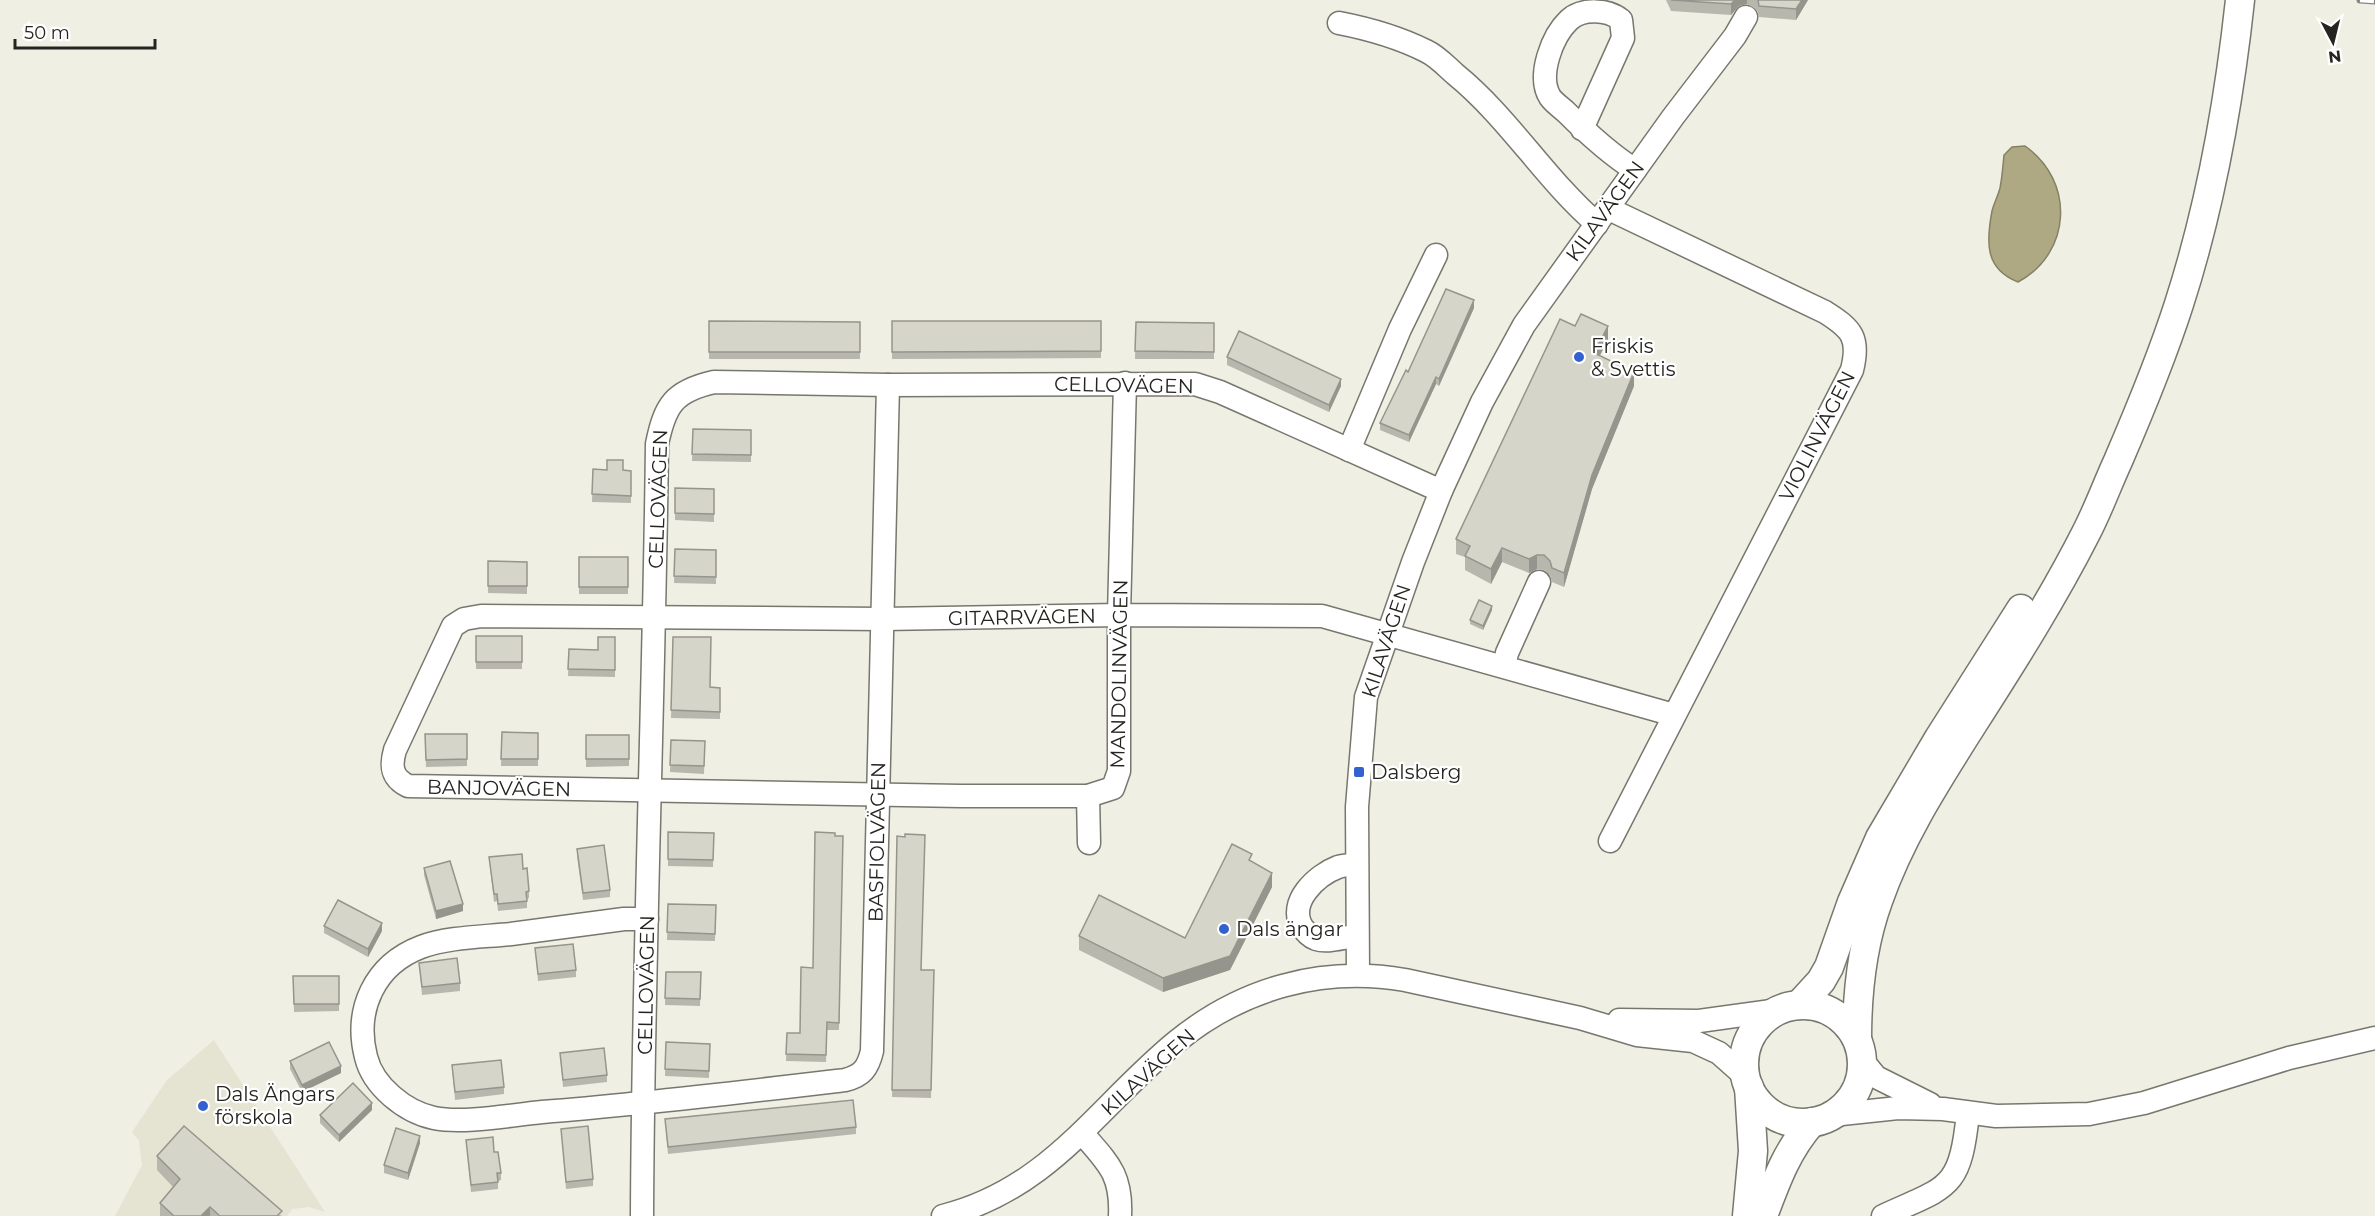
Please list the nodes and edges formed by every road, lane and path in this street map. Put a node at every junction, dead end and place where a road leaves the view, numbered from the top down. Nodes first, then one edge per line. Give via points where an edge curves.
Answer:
1 (2222, 0) edge
2 (2240, 0) edge
3 (1746, 17) dead end
4 (1339, 22) dead end
5 (1582, 129) junction
6 (1635, 170) junction
7 (1603, 216) junction
8 (1436, 255) dead end
9 (1125, 383) junction
10 (888, 385) junction
11 (1349, 450) junction
12 (1441, 491) junction
13 (1539, 582) dead end
14 (1119, 615) junction
15 (655, 618) junction
16 (883, 619) junction
17 (1388, 633) junction
18 (1504, 666) junction
19 (1674, 715) junction
20 (650, 790) junction
21 (879, 794) junction
22 (1088, 796) junction
23 (1610, 841) dead end
24 (1089, 843) dead end
25 (1356, 865) junction
26 (647, 920) junction
27 (1357, 936) junction
28 (1358, 975) junction
29 (1789, 1007) junction
30 (1580, 1018) junction
31 (2375, 1038) edge
32 (1860, 1049) junction
33 (1747, 1082) junction
34 (643, 1104) junction
35 (1943, 1109) junction
36 (1968, 1113) junction
37 (1822, 1119) junction
38 (1082, 1132) junction
39 (642, 1216) edge
40 (943, 1216) edge
41 (1120, 1216) edge
42 (1747, 1216) edge
43 (1763, 1216) edge
44 (1883, 1216) edge

1 - 29 main road via 2216,73 2195,184 2165,298 2122,407 2070,525 1880,838 1829,967 1821,981
2 - 32 main road via 2232,74 2210,189 2179,304 2136,418 2086,533 2022,646 1939,777 1891,867 1863,961 1859,990
3 - 6 street, KILAVÄGEN
4 - 7 street, VIOLINVÄGEN via 1380,31 1428,52 1475,91 1513,130 1579,209
5 - 5 street via 1623,38 1621,20 1613,14 1582,13 1570,19 1560,31 1545,73 1550,98
5 - 6 street
6 - 7 street, KILAVÄGEN
7 - 12 street, KILAVÄGEN via 1524,325 1482,402
7 - 19 street, VIOLINVÄGEN via 1825,312 1844,324 1855,345 1852,370
8 - 11 street
9 - 10 street, CELLOVÄGEN
9 - 11 street, CELLOVÄGEN via 1195,384
9 - 14 street, MANDOLINVÄGEN
10 - 15 street, CELLOVÄGEN via 714,382 693,387 676,398 662,417 657,444
10 - 16 street, BASFIOLVÄGEN
11 - 12 street, CELLOVÄGEN
12 - 17 street, KILAVÄGEN
13 - 18 street
14 - 16 street, GITARRVÄGEN
14 - 17 street, GITARRVÄGEN via 1322,616
14 - 22 street, MANDOLINVÄGEN via 1119,771 1113,788
15 - 16 street, GITARRVÄGEN
15 - 20 street, CELLOVÄGEN
15 - 20 street, BANJOVÄGEN via 464,619 453,626 392,762 393,773 408,786
16 - 21 street, BASFIOLVÄGEN
17 - 18 street
17 - 25 street, KILAVÄGEN via 1366,697
18 - 19 street
19 - 23 street, VIOLINVÄGEN
20 - 21 street, MANDOLINVÄGEN
20 - 26 street, CELLOVÄGEN
21 - 22 street, MANDOLINVÄGEN
21 - 34 street, BASFIOLVÄGEN via 872,1051 864,1071 845,1080
22 - 24 street
25 - 27 street, KILAVÄGEN
25 - 27 street via 1328,872 1309,887 1298,912 1306,932 1315,939
26 - 34 street, CELLOVÄGEN
26 - 34 street, BASFIOLVÄGEN via 624,919 424,946 406,954 380,977 366,999 362,1020 366,1060 396,1101 417,1114 450,1120
27 - 28 street, KILAVÄGEN
28 - 30 street via 1405,980
28 - 38 street, KILAVÄGEN via 1292,983 1257,994 1217,1014 1177,1042
29 - 30 street via 1676,1022
29 - 32 main road via 1816,1006 1833,1013 1847,1024
29 - 33 main road via 1762,1021 1750,1038 1744,1057
30 - 33 street via 1638,1035 1693,1041 1719,1053
31 - 36 street via 2289,1058 2114,1110 2028,1117
32 - 35 street via 1876,1077
32 - 37 main road via 1861,1077 1855,1092 1845,1106
33 - 37 main road via 1758,1102 1771,1113 1787,1120
33 - 42 main road via 1753,1151
34 - 39 street, CELLOVÄGEN
35 - 36 street
35 - 37 street via 1890,1108
36 - 44 street via 1961,1161 1945,1185
37 - 43 main road via 1788,1153
38 - 40 street, KILAVÄGEN via 1040,1171 1014,1187
38 - 41 street via 1117,1177

